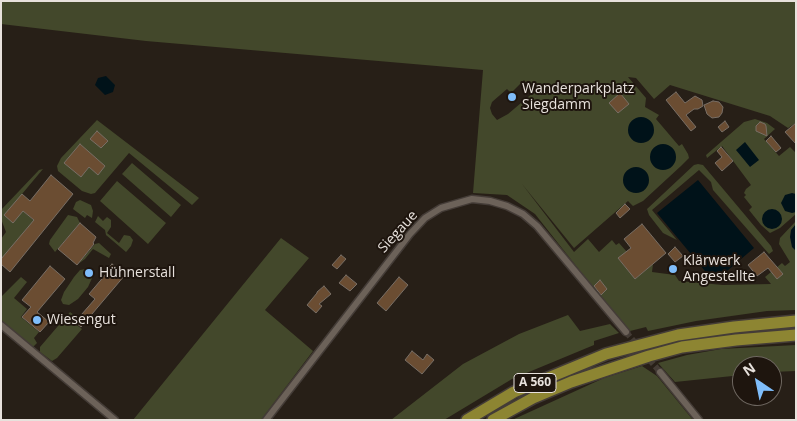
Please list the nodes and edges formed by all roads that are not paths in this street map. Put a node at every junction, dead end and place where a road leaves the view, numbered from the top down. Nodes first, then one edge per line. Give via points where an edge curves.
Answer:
1 (796, 321) edge
2 (1, 325) edge
3 (626, 332) tunnel mouth
4 (796, 335) edge
5 (660, 372) tunnel mouth
6 (115, 420) edge
7 (266, 420) edge
8 (467, 420) edge
9 (493, 420) edge
10 (699, 420) edge

1 - 8 highway, A 560 via 678,335 606,354 514,392
2 - 6 street
3 - 7 street, Siegaue via 536,226 508,206 472,199 441,208 425,218 410,234
4 - 9 highway, A 560 via 682,347 649,356 571,382
5 - 10 street

